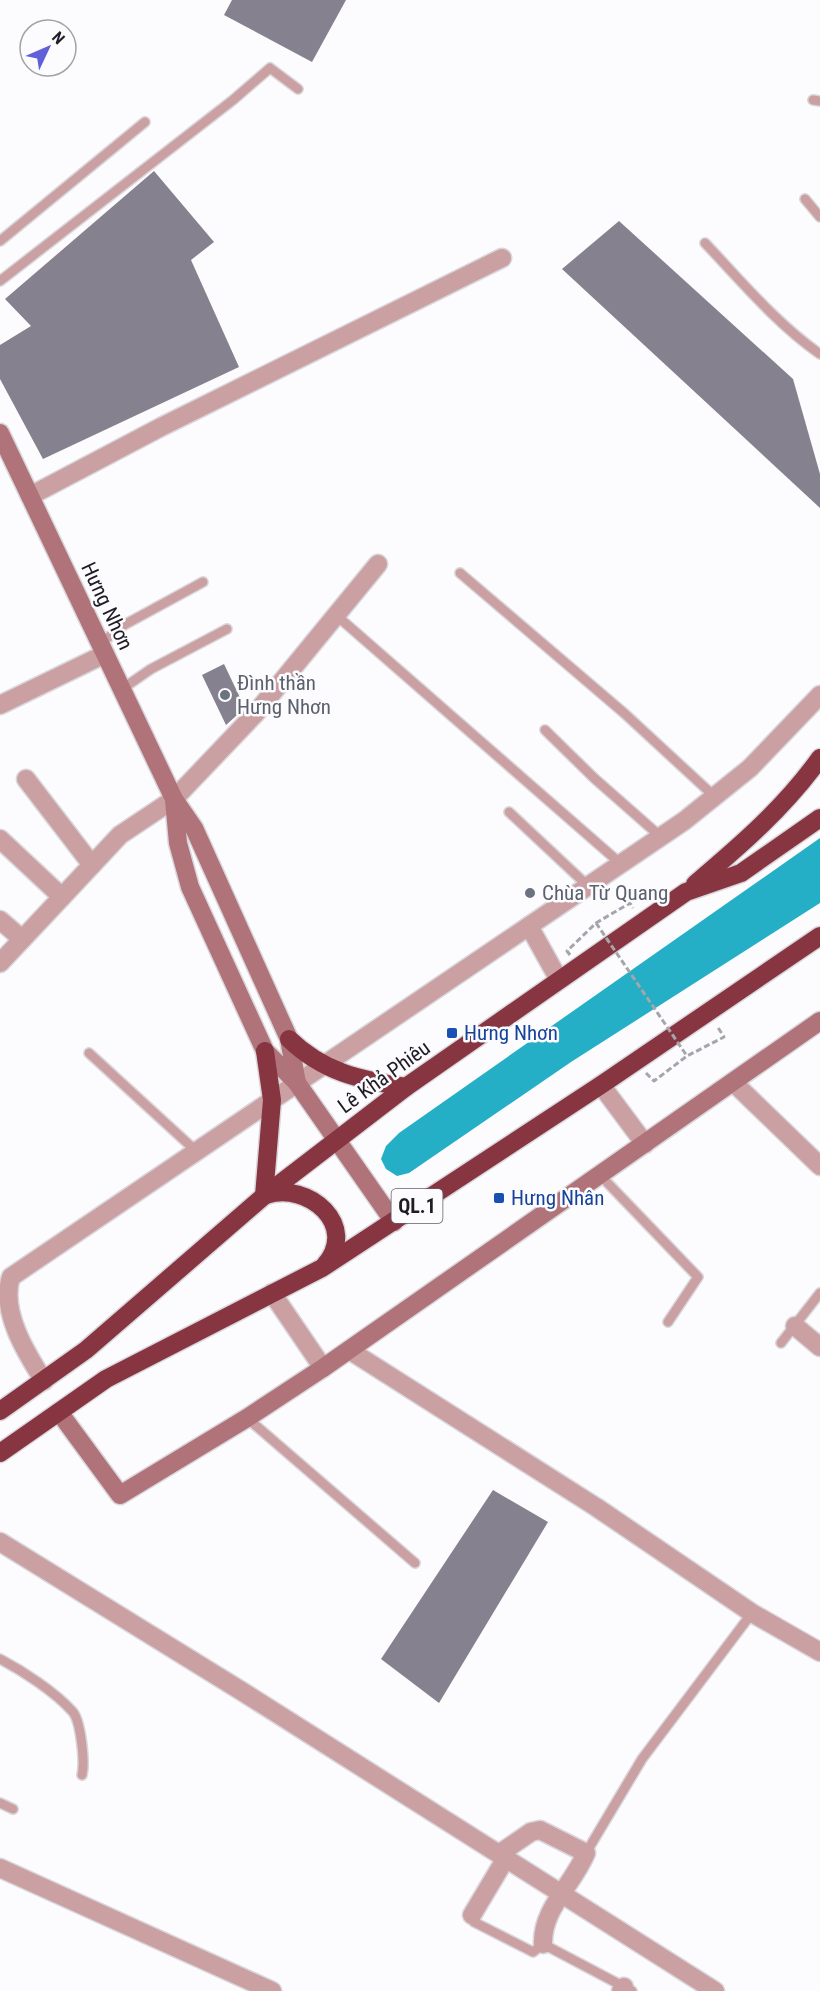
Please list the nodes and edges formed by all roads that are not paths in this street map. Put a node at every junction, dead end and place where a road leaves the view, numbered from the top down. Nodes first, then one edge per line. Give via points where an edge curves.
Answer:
1 (298, 89) dead end
2 (145, 122) dead end
3 (805, 199) dead end
4 (820, 217) edge
5 (0, 241) edge
6 (705, 243) dead end
7 (502, 258) dead end
8 (0, 281) edge
9 (820, 354) edge
10 (0, 433) edge
11 (30, 496) junction
12 (378, 564) dead end
13 (460, 573) dead end
14 (203, 582) dead end
15 (336, 615) junction
16 (227, 629) dead end
17 (102, 649) junction
18 (122, 689) junction
19 (820, 695) edge
20 (0, 705) edge
21 (545, 730) dead end
22 (820, 758) edge
23 (26, 779) dead end
24 (716, 798) junction
25 (174, 799) junction
26 (509, 812) dead end
27 (820, 818) edge
28 (661, 837) junction
29 (0, 839) edge
30 (621, 864) junction
31 (92, 865) junction
32 (588, 886) junction
33 (686, 892) junction
34 (62, 897) junction
35 (0, 920) edge
36 (529, 926) junction
37 (820, 936) edge
38 (22, 939) junction
39 (0, 963) edge
40 (559, 980) junction
41 (820, 1021) edge
42 (289, 1039) junction
43 (265, 1051) junction
44 (88, 1053) dead end
45 (323, 1066) junction
46 (733, 1082) junction
47 (297, 1083) junction
48 (601, 1085) junction
49 (406, 1088) junction
50 (272, 1100) junction
51 (336, 1141) junction
52 (645, 1144) junction
53 (196, 1151) junction
54 (820, 1166) edge
55 (600, 1175) junction
56 (264, 1196) junction
57 (394, 1222) junction
58 (322, 1268) junction
59 (2, 1286) edge
60 (272, 1293) junction
61 (820, 1293) edge
62 (668, 1322) dead end
63 (795, 1326) junction
64 (781, 1343) dead end
65 (820, 1347) edge
66 (349, 1350) junction
67 (323, 1368) junction
68 (44, 1381) junction
69 (0, 1411) edge
70 (59, 1412) junction
71 (248, 1418) junction
72 (0, 1453) edge
73 (0, 1542) edge
74 (415, 1563) dead end
75 (752, 1613) junction
76 (820, 1652) edge
77 (0, 1659) edge
78 (82, 1775) dead end
79 (0, 1803) edge
80 (13, 1809) dead end
81 (586, 1853) junction
82 (502, 1856) junction
83 (0, 1868) edge
84 (561, 1894) junction
85 (472, 1915) joint
86 (543, 1944) junction
87 (626, 1990) edge
88 (272, 1991) edge
89 (715, 1991) edge

1 - 8 lane via 270,68
2 - 5 lane
3 - 4 lane
6 - 9 lane
7 - 11 street
10 - 11 street, Hưng Nhơn
11 - 17 street, Hưng Nhơn
12 - 15 street
13 - 24 lane via 624,713
14 - 17 lane via 124,625
15 - 25 street via 255,714
15 - 30 lane
16 - 18 lane
17 - 18 street, Hưng Nhơn
17 - 20 street via 41,687
18 - 25 street, Hưng Nhơn
19 - 24 street
21 - 28 lane
22 - 33 highway via 782,805
23 - 31 street
24 - 28 street
25 - 31 street via 120,835
25 - 42 street, Hưng Nhơn via 194,828
25 - 43 street, Hưng Nhơn via 178,843 190,887
26 - 32 lane
27 - 33 highway, Lê Khả Phiêu via 741,873
28 - 30 street
29 - 34 street
30 - 32 street
31 - 34 street
32 - 36 street
33 - 40 highway, Lê Khả Phiêu
34 - 38 street
35 - 38 street
36 - 40 street
36 - 45 street
37 - 48 highway, QL.1
38 - 39 street
40 - 49 highway, Lê Khả Phiêu
41 - 46 street
42 - 45 highway
42 - 47 street, Hưng Nhơn
43 - 47 street, Hưng Nhơn
43 - 50 highway
44 - 53 lane
45 - 47 street
45 - 49 highway via 362,1081
46 - 52 street
46 - 54 street
47 - 50 street
47 - 51 street, Hưng Nhơn
48 - 52 street
48 - 57 highway, QL.1
49 - 51 highway, Lê Khả Phiêu
50 - 53 street
50 - 56 highway
51 - 56 highway, Lê Khả Phiêu
51 - 57 street, Hưng Nhơn
52 - 55 street
53 - 59 street via 15,1273
55 - 62 lane via 698,1278
55 - 66 street
56 - 58 highway via 297,1193 322,1207 332,1223 335,1243
56 - 68 highway, Lê Khả Phiêu via 86,1350
57 - 58 highway, QL.1
58 - 60 highway, QL.1
59 - 68 street via 4,1317
60 - 67 street
60 - 70 highway, QL.1 via 106,1379
61 - 63 lane
63 - 64 lane
63 - 65 street
66 - 67 street
66 - 75 street via 596,1507
67 - 71 street
68 - 69 highway, Lê Khả Phiêu
70 - 71 street via 120,1495
70 - 72 highway, QL.1
71 - 74 lane
73 - 82 street
75 - 76 street
75 - 81 lane via 642,1760
77 - 78 lane via 20,1669 74,1712 85,1763
79 - 80 lane
81 - 82 street via 540,1830 531,1832
81 - 84 street
82 - 84 street
82 - 85 street
83 - 88 street
84 - 86 street via 551,1910
84 - 89 street
85 - 86 lane via 474,1922 533,1952
86 - 87 lane

